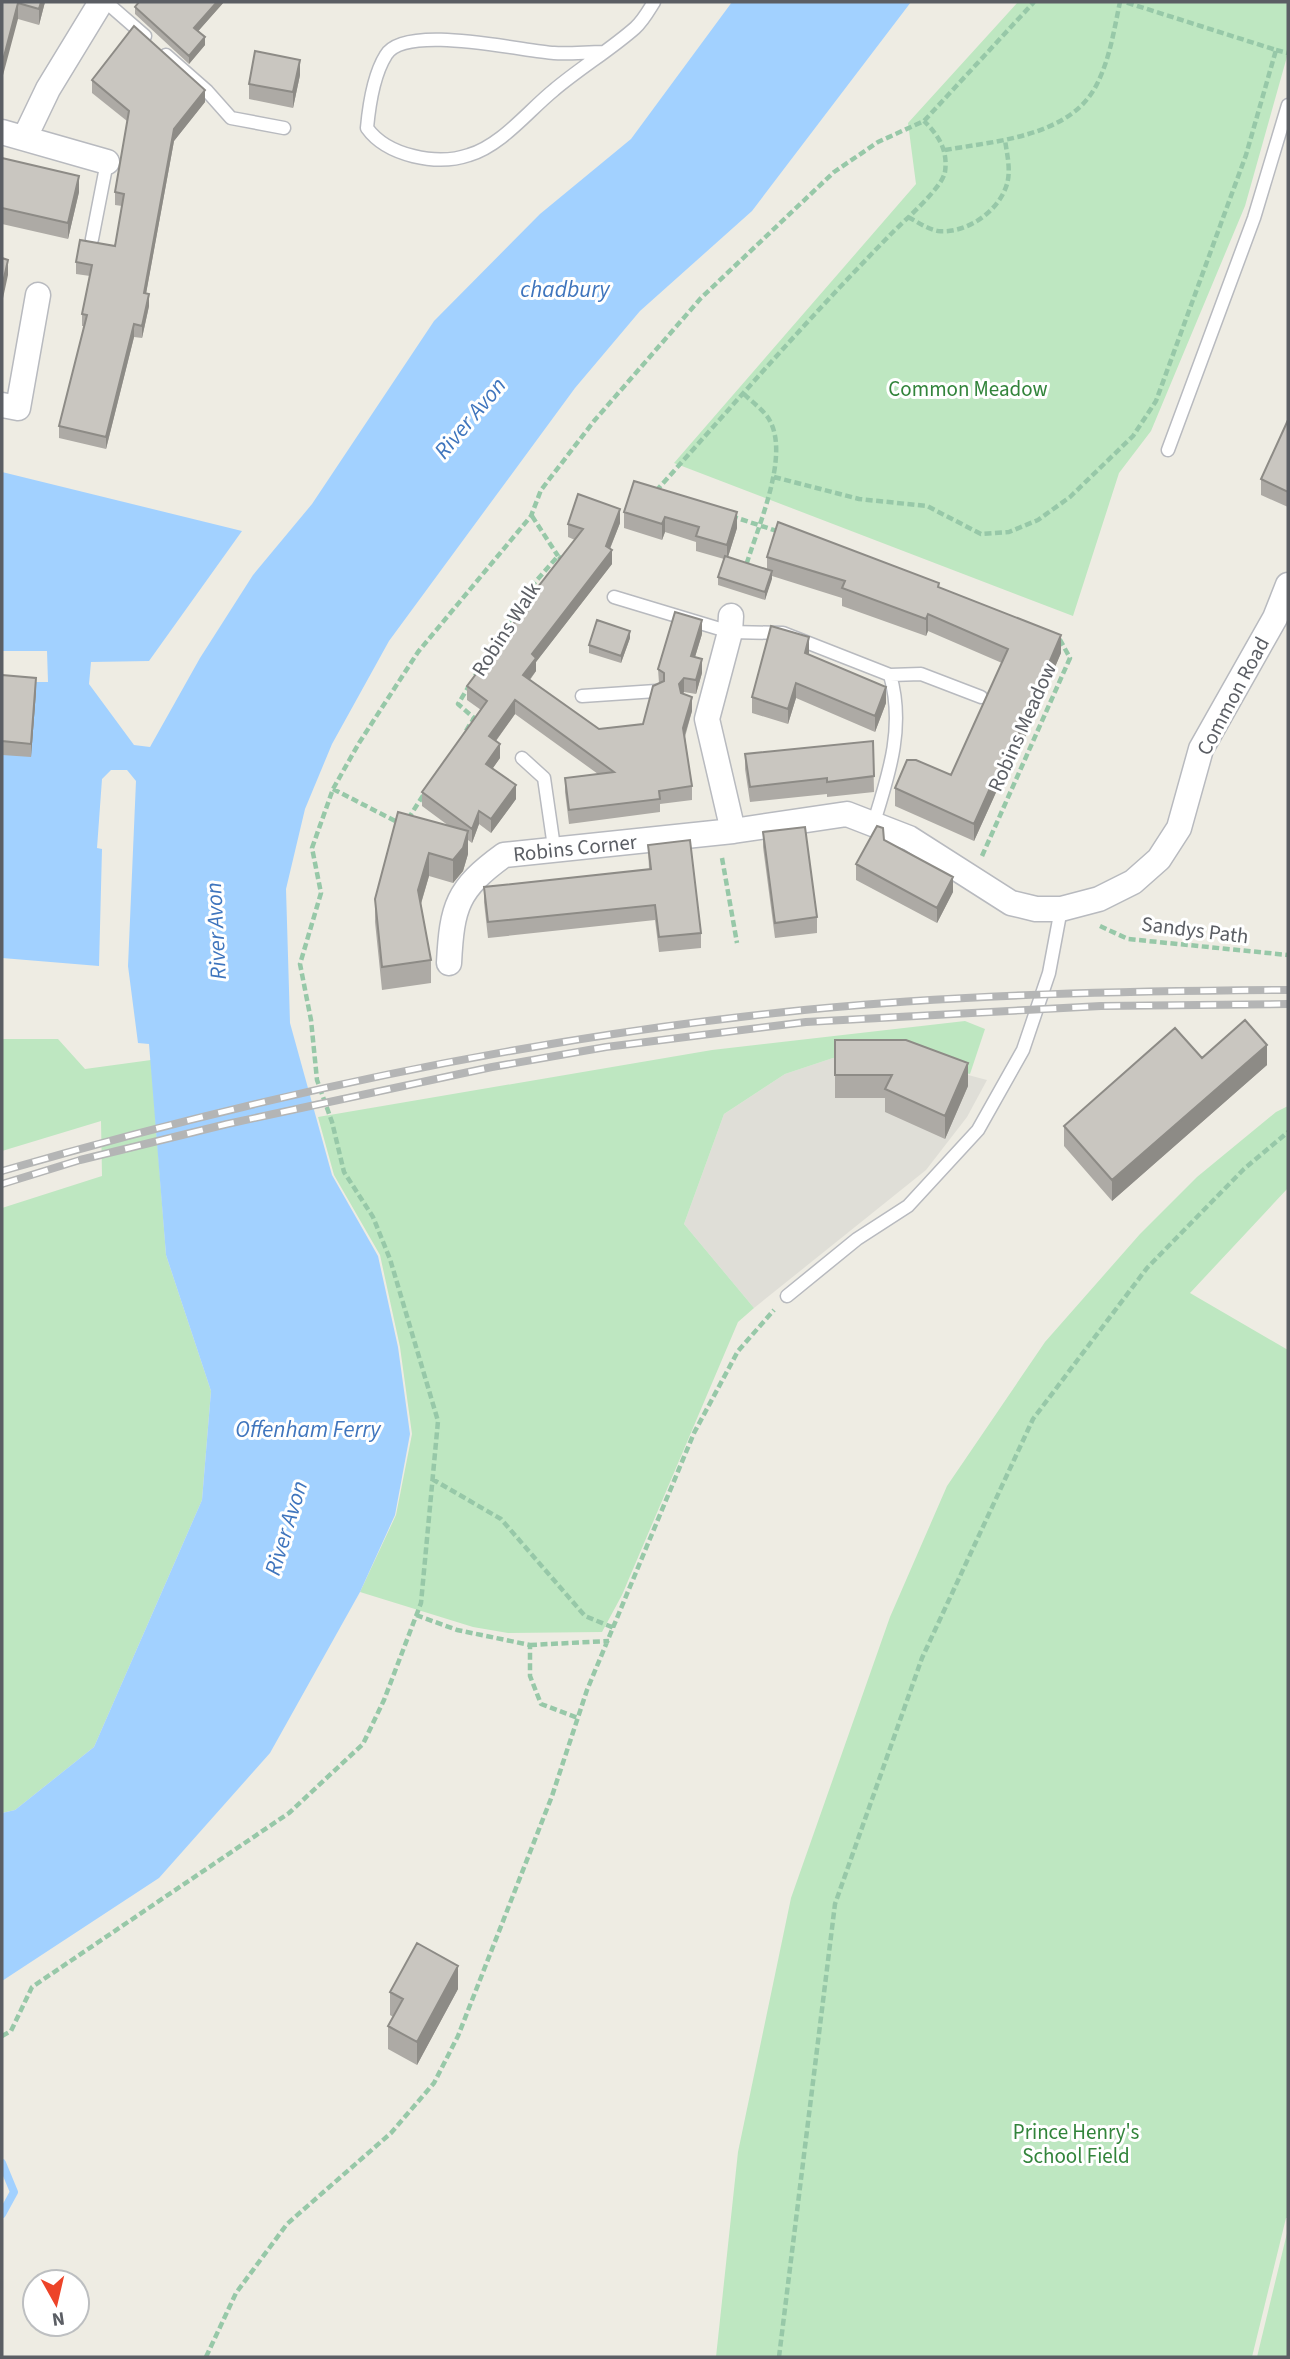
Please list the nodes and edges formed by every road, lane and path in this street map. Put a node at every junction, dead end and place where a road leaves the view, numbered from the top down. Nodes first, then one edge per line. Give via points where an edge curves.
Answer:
1 (103, 2) edge
2 (654, 2) edge
3 (1034, 2) edge
4 (1120, 2) edge
5 (1125, 2) edge
6 (1276, 50) junction
7 (603, 51) junction
8 (1288, 53) edge
9 (1288, 105) edge
10 (924, 121) junction
11 (284, 128) dead end
12 (13, 135) edge
13 (1005, 140) junction
14 (945, 150) junction
15 (107, 162) joint
16 (908, 217) junction
17 (92, 239) edge
18 (38, 295) dead end
19 (744, 394) junction
20 (2, 405) edge
21 (1168, 450) dead end
22 (774, 477) junction
23 (666, 498) edge
24 (719, 513) edge
25 (531, 516) junction
26 (758, 524) junction
27 (784, 534) edge
28 (558, 556) junction
29 (569, 564) edge
30 (742, 577) edge
31 (1288, 585) edge
32 (614, 597) dead end
33 (730, 624) junction
34 (1059, 637) edge
35 (890, 675) junction
36 (656, 691) edge
37 (582, 696) dead end
38 (981, 697) dead end
39 (460, 740) edge
40 (522, 758) dead end
41 (432, 782) edge
42 (333, 789) junction
43 (874, 822) junction
44 (725, 831) junction
45 (554, 847) junction
46 (972, 879) junction
47 (1061, 909) junction
48 (737, 943) dead end
49 (1288, 955) edge
50 (449, 963) dead end
51 (1288, 1132) edge
52 (787, 1296) joint
53 (432, 1479) junction
54 (416, 1615) junction
55 (614, 1628) junction
56 (609, 1641) junction
57 (530, 1645) junction
58 (578, 1718) junction
59 (2, 2036) edge
60 (206, 2357) edge
61 (779, 2357) edge

1 - 11 lane via 207,91 231,118
1 - 12 street
2 - 7 lane via 637,27
3 - 10 path
4 - 13 path via 1110,51 1096,87 1074,111 1046,127
5 - 6 path
6 - 8 path
6 - 22 path via 1246,155 1156,401 1133,436 1070,497 1038,520 1009,532 981,534 926,506 859,499
7 - 7 lane via 497,139 471,155 444,160 400,152 377,142 367,128 386,53 401,44 428,38 556,53
9 - 21 lane via 1254,218
10 - 14 path
10 - 25 path via 878,142 834,172 701,298 579,440 541,490
12 - 15 street
13 - 14 path
13 - 16 path via 1008,182 1000,199 983,216 959,231 937,230
14 - 16 path via 944,175
15 - 17 lane
16 - 19 path
18 - 20 street via 18,408
19 - 22 path via 770,421 776,449
19 - 23 path via 653,494
22 - 26 path
24 - 26 path
25 - 28 path
25 - 42 path via 418,652
26 - 27 path
26 - 30 path
28 - 29 path
28 - 39 path, Robins Walk via 529,589 458,704 474,718
31 - 47 street, Common Road via 1275,618 1200,749 1179,828 1160,859 1133,882 1099,899
32 - 33 lane
33 - 35 lane via 783,633
33 - 44 street via 704,705
34 - 46 path, Robins Meadow via 1070,658
35 - 38 lane via 921,674
35 - 43 lane via 897,699 893,762
36 - 37 lane
40 - 45 lane via 544,778
41 - 42 path via 404,825
42 - 53 path via 312,848 321,893 300,964 317,1080 344,1172 373,1217 390,1259 438,1421
43 - 44 street, Robins Corner via 847,814
43 - 46 street, Robins Corner via 909,838
44 - 45 street, Robins Corner
44 - 48 path
45 - 50 street, Robins Corner via 504,855 478,874 454,906
46 - 47 street, Robins Corner via 1011,902
47 - 49 path, Sandys Path via 1128,939
47 - 52 lane via 1049,973 1023,1050 978,1130 908,1206 857,1239
51 - 61 path via 1171,1241 1032,1419 922,1658 835,1904
52 - 55 path via 738,1351 694,1433
53 - 54 path via 421,1603
53 - 55 path via 501,1519 585,1616
54 - 57 path via 457,1630
54 - 59 path via 363,1744 289,1813 32,1987 11,2031
55 - 56 path
56 - 57 path
56 - 58 path
57 - 58 path via 530,1676 541,1704
58 - 60 path via 468,2011 434,2083 391,2133 287,2224 236,2293

